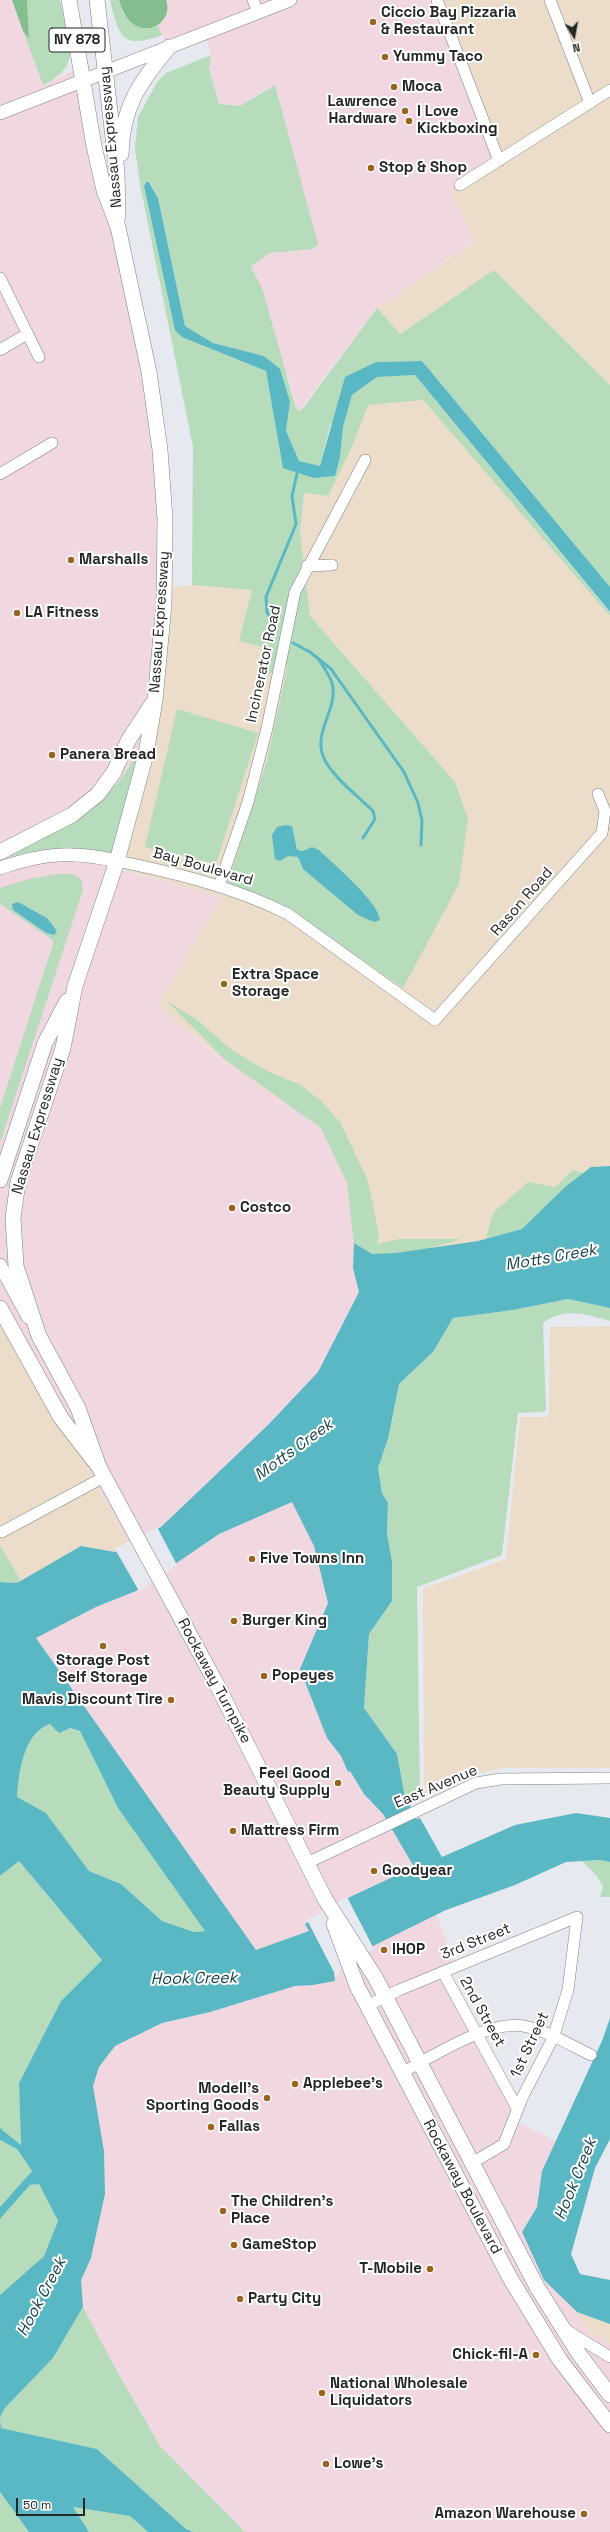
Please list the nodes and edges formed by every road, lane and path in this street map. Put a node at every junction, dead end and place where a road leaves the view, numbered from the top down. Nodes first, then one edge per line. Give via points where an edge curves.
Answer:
1 (69, 0) edge
2 (97, 0) edge
3 (290, 0) edge
4 (437, 0) edge
5 (550, 0) edge
6 (256, 6) edge
7 (169, 47) junction
8 (105, 72) junction
9 (83, 81) junction
10 (610, 90) edge
11 (590, 103) junction
12 (0, 113) edge
13 (499, 161) junction
14 (117, 172) junction
15 (460, 185) dead end
16 (118, 227) junction
17 (0, 278) edge
18 (27, 334) junction
19 (0, 350) edge
20 (39, 357) dead end
21 (52, 443) dead end
22 (365, 460) dead end
23 (0, 474) edge
24 (332, 565) dead end
25 (307, 566) junction
26 (155, 700) junction
27 (598, 794) dead end
28 (0, 852) edge
29 (117, 861) junction
30 (0, 868) edge
31 (219, 886) junction
32 (75, 986) junction
33 (435, 1020) joint
34 (0, 1180) edge
35 (0, 1264) edge
36 (0, 1308) edge
37 (39, 1336) junction
38 (101, 1472) junction
39 (2, 1532) dead end
40 (610, 1778) edge
41 (307, 1863) junction
42 (576, 1917) joint
43 (341, 1932) junction
44 (443, 1972) junction
45 (385, 1996) junction
46 (366, 2006) junction
47 (476, 2035) junction
48 (553, 2038) junction
49 (591, 2055) dead end
50 (419, 2064) junction
51 (401, 2073) junction
52 (517, 2108) junction
53 (472, 2163) junction
54 (562, 2328) junction
55 (610, 2357) edge
56 (610, 2395) edge
57 (610, 2425) edge

1 - 9 highway, Nassau Expressway / NY 878
2 - 8 highway, Nassau Expressway / NY 878
3 - 6 main road
4 - 13 street
5 - 11 street
6 - 7 main road
7 - 8 main road
7 - 14 highway via 144,77 131,100 124,123
8 - 9 main road
8 - 14 highway, Nassau Expressway
9 - 12 main road
9 - 16 highway, Nassau Expressway via 104,190
10 - 11 street
11 - 13 street
13 - 15 street
14 - 16 highway, Nassau Expressway
16 - 26 highway, Nassau Expressway via 149,372 162,471 166,586
17 - 18 street
18 - 19 street
18 - 20 street
21 - 23 street
22 - 25 street, Incinerator Road
24 - 25 street
25 - 31 street, Incinerator Road via 297,587 248,802
26 - 28 highway via 128,741 114,772 98,794 72,815
26 - 29 highway, Nassau Expressway via 137,791
27 - 33 street, Rason Road via 605,811 602,833
29 - 30 main road, Bay Boulevard via 59,854
29 - 31 street, Bay Boulevard
29 - 32 highway, Nassau Expressway
31 - 33 street, Bay Boulevard via 288,914
32 - 34 highway, Nassau Expressway via 45,1043
32 - 37 highway, Nassau Expressway via 63,1048 26,1156 13,1207 14,1256
35 - 37 main road, Rockaway Turnpike
36 - 38 highway, Rockaway Turnpike via 60,1418
37 - 38 highway, Rockaway Turnpike via 78,1408
38 - 39 street
38 - 41 highway, Rockaway Turnpike via 171,1599
40 - 41 street, East Avenue via 501,1779 476,1783
41 - 43 highway, Rockaway Turnpike
42 - 44 street, 3rd Street
42 - 48 street, 1st Street via 568,1990
43 - 45 highway, Rockaway Boulevard via 375,1977
43 - 46 highway, Rockaway Boulevard via 357,1986
44 - 45 street, 3rd Street
44 - 47 street, 2nd Street
45 - 46 street, 3rd Street
45 - 50 highway, Rockaway Boulevard
46 - 51 highway, Rockaway Boulevard
47 - 48 street via 516,2025 530,2027
47 - 50 street
47 - 52 street, 2nd Street
48 - 49 street
48 - 52 street, 1st Street
50 - 51 street
50 - 53 highway, Rockaway Boulevard
51 - 57 highway, Rockaway Boulevard via 522,2301 560,2360
52 - 53 street, 1st Street via 504,2144
53 - 54 highway, Rockaway Boulevard via 537,2287
54 - 55 street
54 - 56 highway, Rockaway Boulevard

